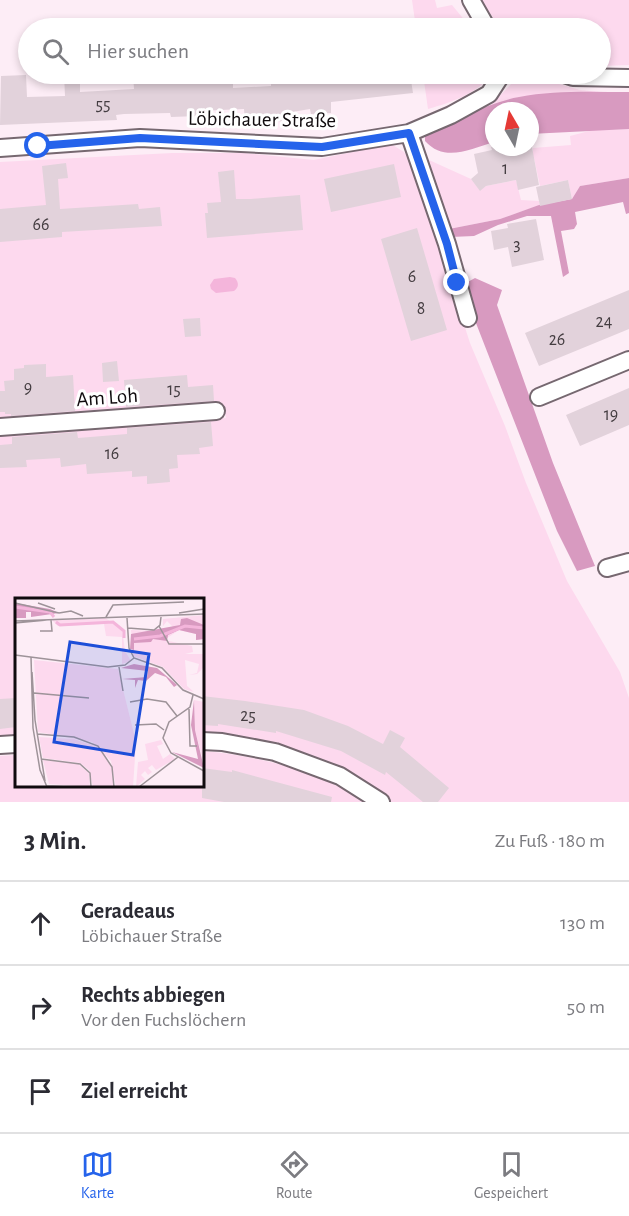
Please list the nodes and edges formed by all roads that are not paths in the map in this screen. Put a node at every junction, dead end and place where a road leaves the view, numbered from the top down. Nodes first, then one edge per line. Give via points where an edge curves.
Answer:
1 (471, 0) edge
2 (481, 18) edge
3 (611, 78) edge
4 (629, 78) edge
5 (495, 84) edge
6 (409, 133) junction
7 (0, 148) edge
8 (468, 318) dead end
9 (629, 360) edge
10 (539, 398) dead end
11 (216, 411) dead end
12 (0, 428) edge
13 (629, 562) edge
14 (607, 568) dead end
15 (204, 741) edge
16 (15, 744) edge
17 (0, 745) edge
18 (381, 802) edge

1 - 2 street
3 - 4 street
5 - 6 street, Löbichauer Straße via 489,94
6 - 7 street, Löbichauer Straße via 322,147 140,138
6 - 8 street
9 - 10 street
11 - 12 street, Am Loh
13 - 14 street
15 - 18 street via 275,752 340,776
16 - 17 street

